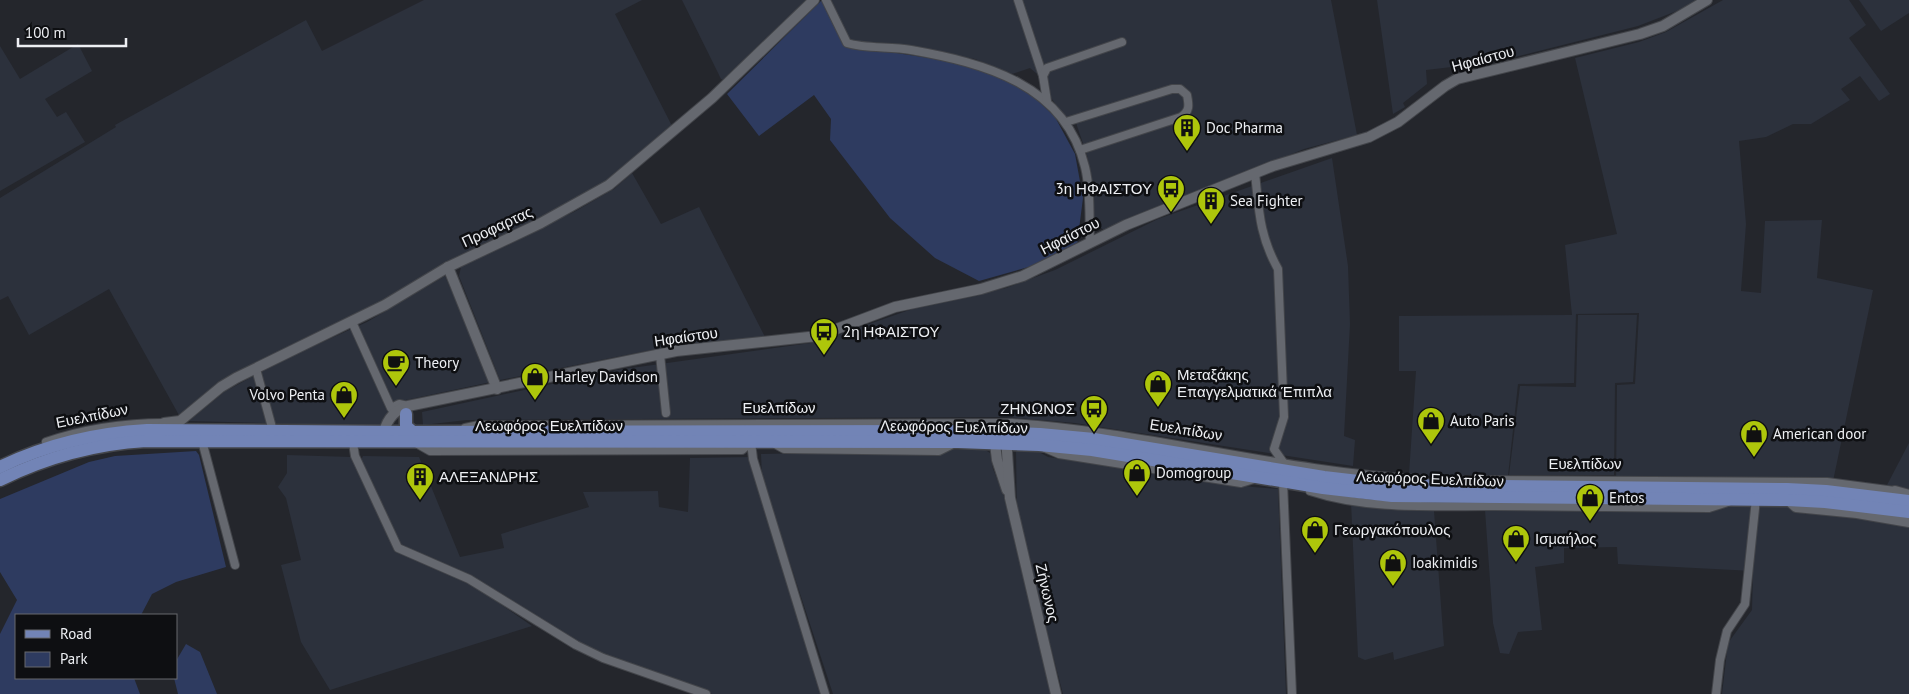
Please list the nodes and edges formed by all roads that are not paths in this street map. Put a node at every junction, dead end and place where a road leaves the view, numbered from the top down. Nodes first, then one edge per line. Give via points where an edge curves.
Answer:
1 (814, 0) edge
2 (826, 0) edge
3 (1018, 0) edge
4 (1707, 0) edge
5 (1122, 42) dead end
6 (1043, 76) junction
7 (1046, 101) junction
8 (1066, 122) junction
9 (1080, 150) junction
10 (1255, 173) junction
11 (1090, 242) junction
12 (448, 267) junction
13 (352, 322) junction
14 (660, 355) junction
15 (256, 369) junction
16 (497, 389) junction
17 (410, 409) junction
18 (666, 412) dead end
19 (163, 426) junction
20 (921, 427) junction
21 (115, 429) junction
22 (273, 431) junction
23 (386, 436) junction
24 (415, 437) junction
25 (853, 437) junction
26 (1000, 438) junction
27 (202, 441) junction
28 (751, 442) junction
29 (353, 443) junction
30 (1162, 446) junction
31 (0, 462) edge
32 (1283, 462) junction
33 (0, 468) edge
34 (0, 480) edge
35 (1283, 482) junction
36 (1469, 483) junction
37 (1731, 490) junction
38 (1759, 490) junction
39 (1909, 494) edge
40 (1894, 495) junction
41 (1909, 501) edge
42 (1882, 512) junction
43 (1909, 512) edge
44 (1909, 522) edge
45 (235, 565) dead end
46 (706, 694) edge
47 (825, 694) edge
48 (1056, 694) edge
49 (1292, 694) edge
50 (1716, 694) edge

1 - 12 street, Προφαρτας via 712,98 610,185 541,223
2 - 7 street via 847,42 890,46 966,61 998,71
3 - 6 street
4 - 10 street, Ηφαίστου via 1663,26 1640,34 1457,79 1398,122 1368,138 1300,156
5 - 6 street via 1057,63 1047,68
6 - 7 street
7 - 8 street
8 - 9 street
8 - 9 street via 1172,89 1180,88 1187,95 1189,106 1186,114
9 - 11 street via 1087,178
10 - 11 street, Ηφαίστου
10 - 32 street via 1261,232 1278,268 1284,418 1274,449
11 - 14 street, Ηφαίστου via 1023,276 981,289 895,307 818,336
12 - 13 street, Προφαρτας
12 - 16 street
13 - 15 street, Προφαρτας
13 - 17 street via 390,408 399,404
14 - 16 street, Ηφαίστου
14 - 18 street
15 - 19 street, Προφαρτας via 221,386 180,421
15 - 22 street
16 - 17 street, Ηφαίστου
17 - 23 street
17 - 24 main road via 406,426
19 - 21 main road, Λεωφόρος Ευελπίδων
19 - 22 main road, Λεωφόρος Ευελπίδων
20 - 25 main road, Λεωφόρος Ευελπίδων
20 - 26 main road, Λεωφόρος Ευελπίδων
20 - 30 street, Ευελπίδων via 1048,426
21 - 31 street, Ευελπίδων via 67,435
21 - 33 main road, Λεωφόρος Ευελπίδων via 78,438
22 - 23 main road, Λεωφόρος Ευελπίδων
23 - 24 main road, Λεωφόρος Ευελπίδων
23 - 29 main road, Λεωφόρος Ευελπίδων
24 - 25 main road, Λεωφόρος Ευελπίδων via 456,432 734,428
24 - 28 main road, Λεωφόρος Ευελπίδων
25 - 26 main road, Λεωφόρος Ευελπίδων via 958,442
25 - 28 main road, Λεωφόρος Ευελπίδων
26 - 30 main road, Λεωφόρος Ευελπίδων via 1064,436
26 - 35 main road, Λεωφόρος Ευελπίδων via 1127,455
26 - 48 street, Ζήνωνος via 1010,498
27 - 29 main road, Λεωφόρος Ευελπίδων
27 - 34 main road, Λεωφόρος Ευελπίδων via 99,445 43,462
27 - 45 street
28 - 47 street via 779,549
29 - 46 street via 355,456 398,548 469,579 576,645 603,658
30 - 32 street, Ευελπίδων
30 - 36 main road, Λεωφόρος Ευελπίδων via 1359,482 1418,486
32 - 36 street, Ευελπίδων via 1380,477
35 - 37 main road, Λεωφόρος Ευελπίδων via 1392,496 1491,502
35 - 49 street
36 - 37 main road, Λεωφόρος Ευελπίδων via 1584,483
37 - 38 main road, Λεωφόρος Ευελπίδων
37 - 38 street
38 - 40 main road, Λεωφόρος Ευελπίδων via 1826,487
38 - 42 main road, Λεωφόρος Ευελπίδων via 1788,500
38 - 50 street via 1745,604 1727,631
39 - 40 street
40 - 41 main road, Λεωφόρος Ευελπίδων
42 - 43 main road, Λεωφόρος Ευελπίδων
42 - 44 street

